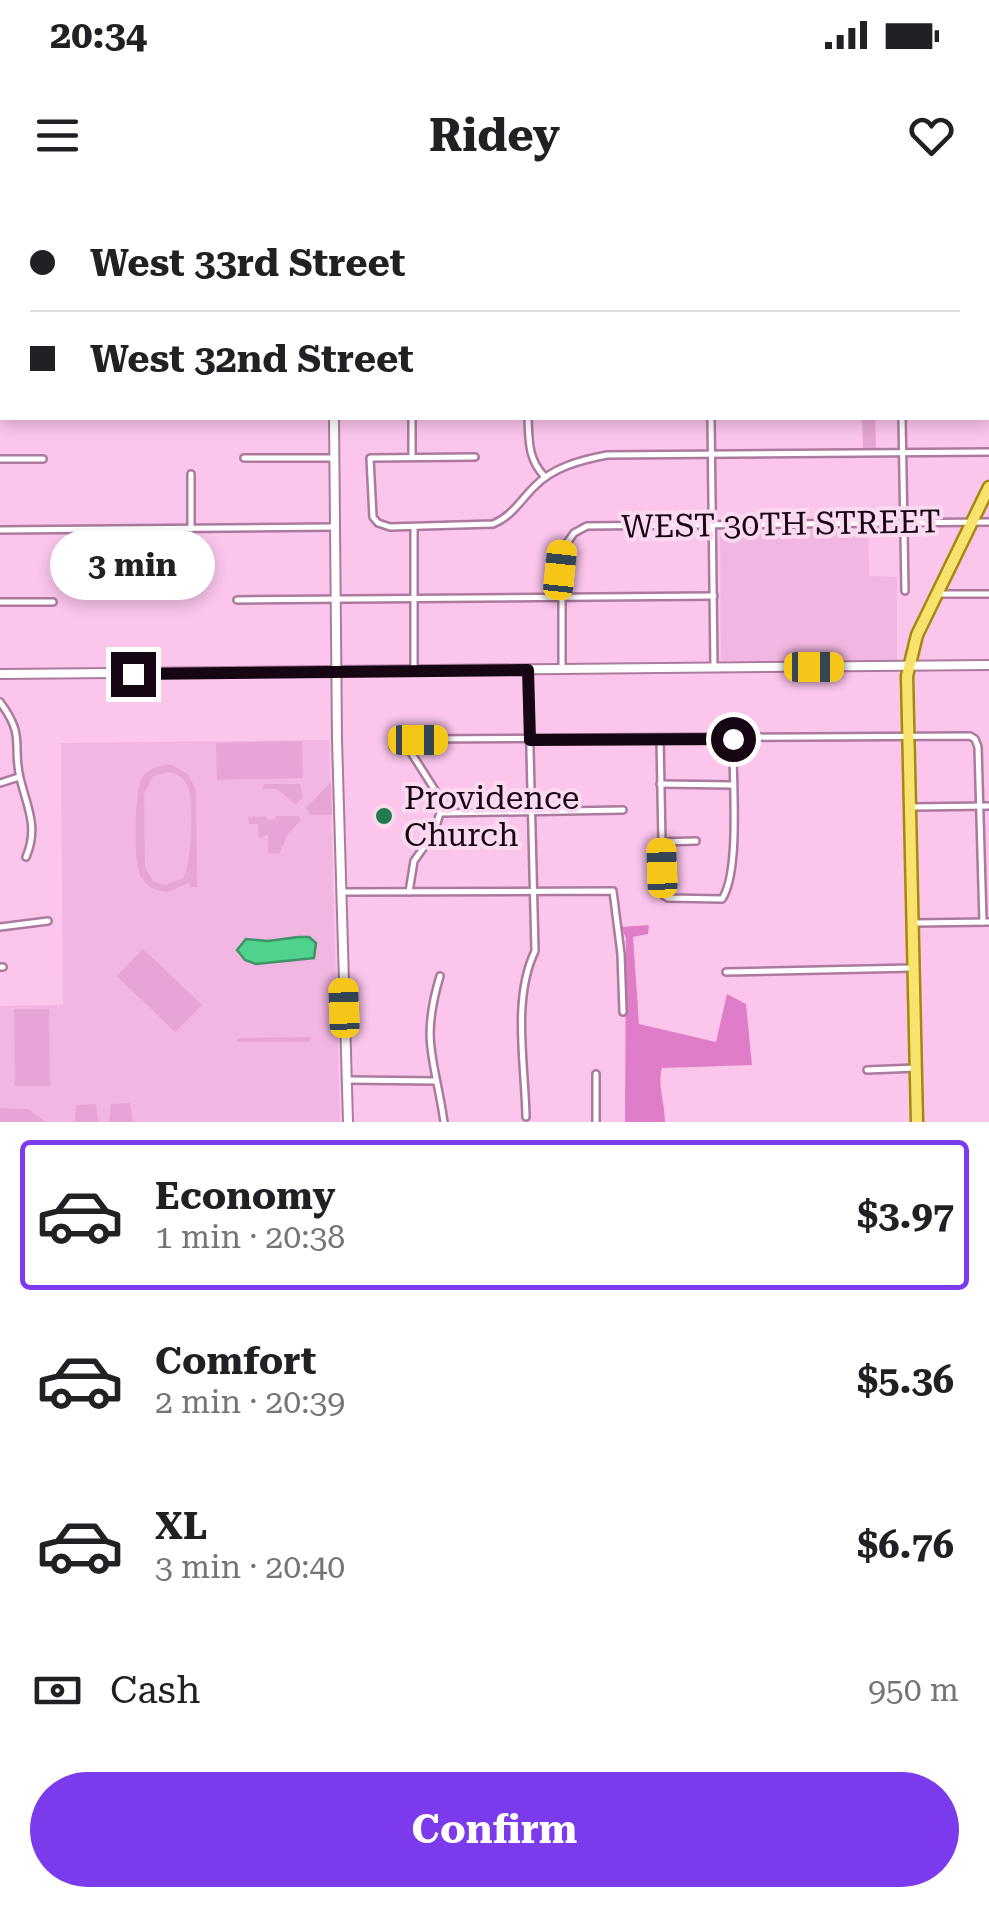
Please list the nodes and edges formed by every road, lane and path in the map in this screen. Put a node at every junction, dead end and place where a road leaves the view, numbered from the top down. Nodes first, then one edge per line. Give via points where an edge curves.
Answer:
1 (334, 420) edge
2 (412, 420) edge
3 (528, 420) edge
4 (711, 420) edge
5 (902, 420) edge
6 (989, 452) edge
7 (712, 453) junction
8 (902, 453) junction
9 (412, 457) junction
10 (474, 457) dead end
11 (43, 458) dead end
12 (244, 458) dead end
13 (334, 458) junction
14 (0, 459) edge
15 (191, 474) dead end
16 (545, 477) junction
17 (989, 488) edge
18 (903, 522) junction
19 (972, 522) junction
20 (989, 522) edge
21 (713, 523) junction
22 (334, 526) junction
23 (414, 528) junction
24 (191, 529) junction
25 (0, 530) edge
26 (905, 591) dead end
27 (936, 594) junction
28 (989, 594) edge
29 (714, 596) junction
30 (561, 597) junction
31 (414, 599) junction
32 (237, 600) dead end
33 (336, 600) junction
34 (0, 602) edge
35 (53, 602) dead end
36 (989, 665) edge
37 (908, 666) junction
38 (714, 668) junction
39 (336, 670) junction
40 (414, 670) junction
41 (528, 670) junction
42 (562, 670) junction
43 (0, 674) edge
44 (0, 702) edge
45 (908, 737) junction
46 (660, 739) junction
47 (733, 739) junction
48 (418, 740) junction
49 (530, 740) junction
50 (393, 747) dead end
51 (20, 776) junction
52 (0, 783) edge
53 (660, 784) junction
54 (732, 785) junction
55 (980, 806) junction
56 (989, 806) edge
57 (910, 807) junction
58 (623, 810) dead end
59 (530, 812) junction
60 (440, 813) junction
61 (696, 841) dead end
62 (661, 842) junction
63 (26, 857) dead end
64 (534, 891) junction
65 (341, 892) junction
66 (409, 892) junction
67 (48, 921) dead end
68 (986, 922) edge
69 (912, 923) junction
70 (0, 927) edge
71 (914, 968) junction
72 (726, 972) dead end
73 (440, 976) dead end
74 (622, 1012) dead end
75 (916, 1068) junction
76 (867, 1070) dead end
77 (596, 1074) dead end
78 (346, 1080) junction
79 (436, 1082) junction
80 (526, 1118) dead end
81 (348, 1122) edge
82 (444, 1122) edge
83 (596, 1122) edge
84 (917, 1122) edge

1 - 13 street
2 - 9 street
3 - 16 street via 529,452
4 - 7 street
5 - 8 street
6 - 8 street
7 - 8 street
7 - 16 street via 607,455
7 - 21 street
8 - 18 street
9 - 10 street
9 - 23 street via 370,458 371,513 390,527
11 - 14 street
12 - 13 street
13 - 22 street
15 - 24 street
16 - 23 street via 503,520 483,527
17 - 19 main road
18 - 19 street, WEST 30TH STREET
18 - 21 street, WEST 30TH STREET
18 - 26 street
19 - 20 street, WEST 30TH STREET
19 - 27 main road
21 - 29 street
21 - 30 street, WEST 30TH STREET via 587,526 574,532 562,550
22 - 24 street
22 - 33 street
23 - 31 street
24 - 25 street
27 - 28 street
27 - 37 main road
29 - 30 street
29 - 38 street
30 - 31 street
30 - 42 street
31 - 33 street
31 - 40 street
32 - 33 street
33 - 39 street
34 - 35 street
36 - 37 street
37 - 38 street
37 - 45 main road
38 - 42 street
39 - 40 street
39 - 43 street
39 - 65 street
40 - 41 street
41 - 42 street
41 - 49 street
44 - 51 street via 17,727
45 - 47 street
45 - 55 street via 975,739
45 - 57 main road
46 - 47 street
46 - 49 street
46 - 53 street
47 - 54 street
48 - 49 street
48 - 50 street
48 - 60 street via 412,754 438,796
49 - 59 street
51 - 52 street
51 - 63 street via 30,807
53 - 54 street
53 - 62 street
54 - 62 street via 732,849 722,898 664,896
55 - 56 street
55 - 57 street
55 - 68 street
57 - 69 main road
58 - 59 street
59 - 60 street
59 - 64 street
60 - 66 street via 414,861
61 - 62 street
64 - 66 street
64 - 74 street via 613,891
64 - 80 street via 535,950 522,987
65 - 66 street
65 - 78 street
67 - 70 street
68 - 69 street
69 - 71 main road
71 - 72 street
71 - 75 main road
73 - 79 street via 428,1022
75 - 76 street
75 - 84 main road
77 - 83 street
78 - 79 street
78 - 81 street
79 - 82 street

